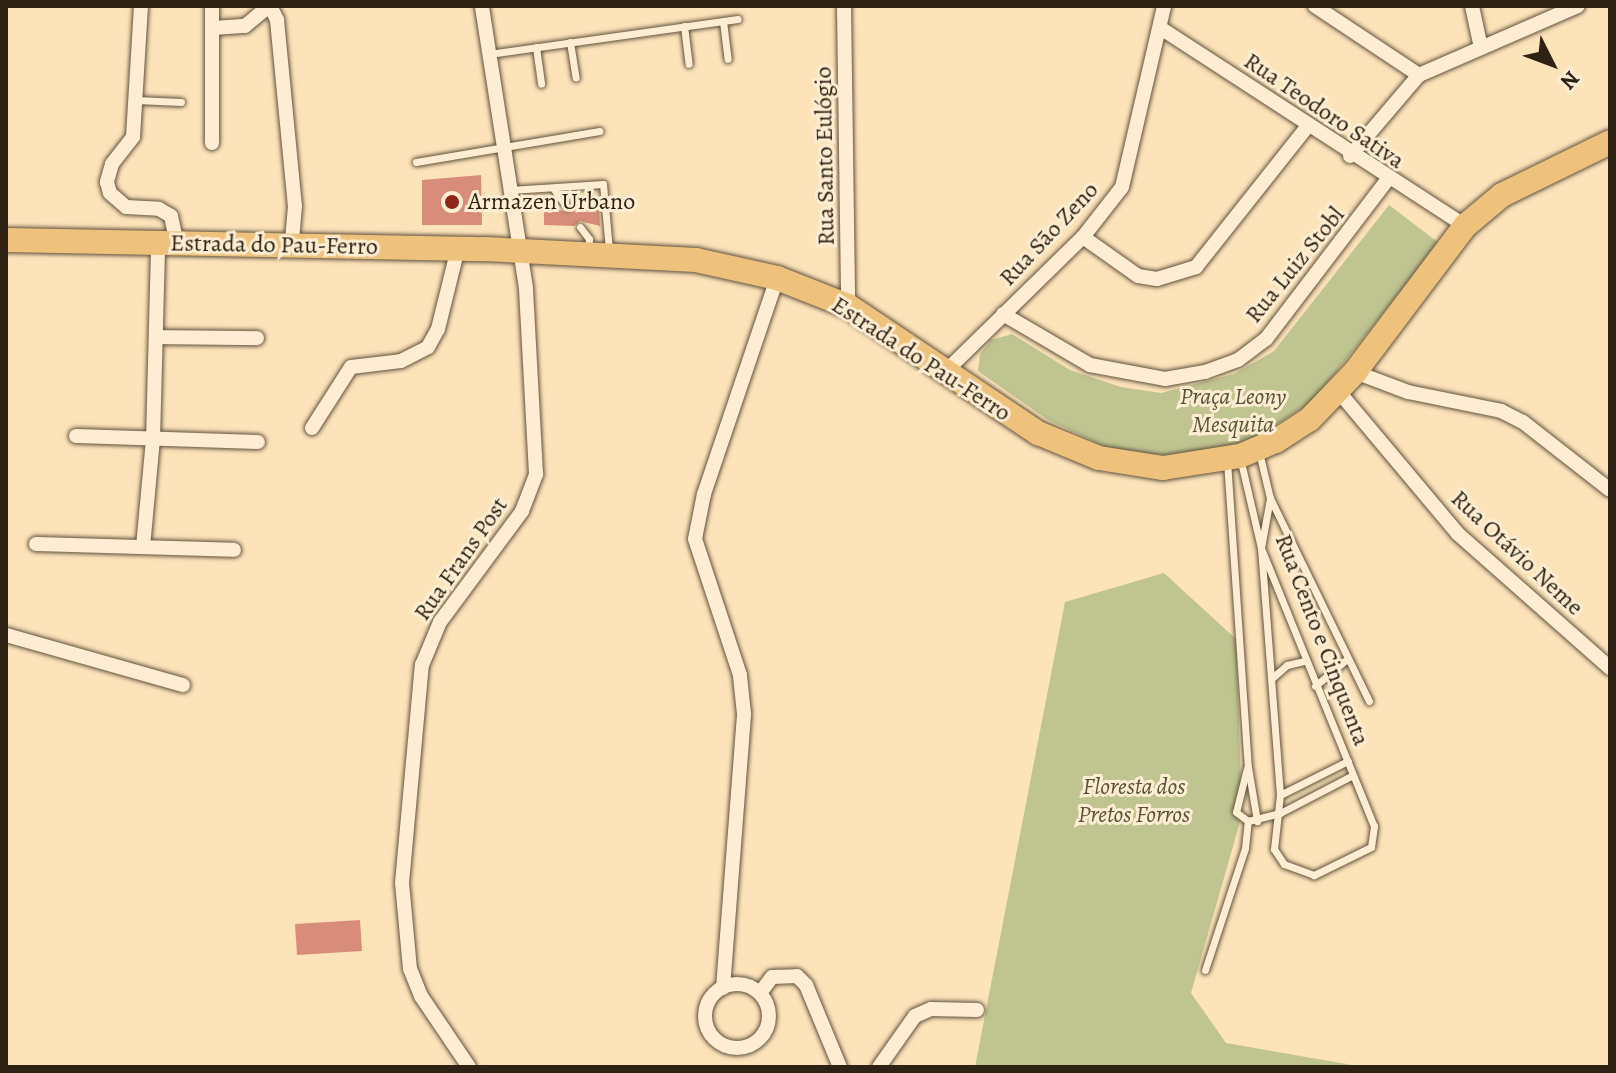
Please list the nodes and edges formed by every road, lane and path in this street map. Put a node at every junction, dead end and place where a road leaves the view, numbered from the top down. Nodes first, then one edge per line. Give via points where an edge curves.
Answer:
1 (141, 6) edge
2 (212, 6) edge
3 (269, 6) edge
4 (482, 6) edge
5 (844, 6) edge
6 (1164, 6) edge
7 (1315, 6) edge
8 (1472, 6) edge
9 (1578, 6) edge
10 (738, 19) dead end
11 (723, 21) junction
12 (684, 26) junction
13 (214, 28) junction
14 (1162, 29) junction
15 (570, 42) junction
16 (536, 47) junction
17 (1481, 48) junction
18 (489, 54) junction
19 (728, 59) dead end
20 (689, 64) dead end
21 (1419, 75) junction
22 (576, 78) dead end
23 (541, 84) dead end
24 (136, 100) junction
25 (181, 102) dead end
26 (1307, 127) junction
27 (599, 131) dead end
28 (1610, 142) edge
29 (212, 143) dead end
30 (502, 149) junction
31 (1350, 156) junction
32 (416, 162) dead end
33 (1387, 180) junction
34 (553, 188) junction
35 (507, 191) junction
36 (566, 206) dead end
37 (1465, 226) junction
38 (580, 227) dead end
39 (1083, 237) junction
40 (6, 240) edge
41 (167, 244) junction
42 (292, 244) junction
43 (458, 248) junction
44 (519, 250) junction
45 (598, 255) junction
46 (777, 278) junction
47 (848, 306) junction
48 (1003, 314) junction
49 (156, 337) junction
50 (257, 338) dead end
51 (1355, 372) junction
52 (944, 373) junction
53 (1339, 392) junction
54 (312, 428) dead end
55 (76, 436) dead end
56 (153, 440) junction
57 (258, 442) dead end
58 (1242, 455) junction
59 (1610, 490) edge
60 (1270, 498) junction
61 (36, 544) dead end
62 (143, 547) junction
63 (1261, 548) junction
64 (234, 550) dead end
65 (6, 635) edge
66 (1347, 659) junction
67 (1304, 661) junction
68 (1610, 668) edge
69 (1271, 678) junction
70 (183, 685) dead end
71 (1315, 686) junction
72 (1369, 701) dead end
73 (1348, 761) junction
74 (1248, 767) junction
75 (1353, 775) junction
76 (1280, 795) junction
77 (1280, 813) junction
78 (1248, 821) junction
79 (1257, 821) junction
80 (1205, 970) dead end
81 (723, 988) junction
82 (760, 993) junction
83 (977, 1010) dead end
84 (469, 1067) edge
85 (840, 1067) edge
86 (879, 1067) edge

1 - 24 street
2 - 13 street
3 - 13 street via 245,26
3 - 42 street via 277,20 293,190
4 - 18 street, Rua Frans Post
5 - 47 street, Rua Santo Eulógio
6 - 14 street, Rua São Zeno
7 - 21 street
8 - 17 street
9 - 17 street
10 - 11 lane
11 - 12 lane
11 - 19 lane
12 - 15 lane
12 - 20 lane
13 - 29 street
14 - 26 street, Rua Teodoro Sativa
14 - 39 street, Rua São Zeno via 1127,177
15 - 16 lane
15 - 22 lane
16 - 18 lane
16 - 23 lane
17 - 21 street
18 - 30 street, Rua Frans Post
21 - 31 street
24 - 25 lane
24 - 41 street via 133,137 109,170 110,193 126,207 164,210 171,216
26 - 31 street, Rua Teodoro Sativa
26 - 39 street via 1196,267 1157,279 1138,276
27 - 30 lane
28 - 37 main road, Estrada do Pau-Ferro via 1513,189
30 - 32 lane
30 - 35 street, Rua Frans Post
31 - 33 street, Rua Teodoro Sativa
33 - 37 street, Rua Teodoro Sativa
33 - 48 street, Rua Luiz Stobl via 1266,339 1238,360 1205,372 1165,379 1090,365
34 - 35 lane
34 - 36 lane
34 - 45 lane via 605,186 611,227
35 - 44 street, Rua Frans Post
37 - 51 main road, Estrada do Pau-Ferro
38 - 45 lane
39 - 48 street, Rua São Zeno
40 - 41 main road, Estrada do Pau-Ferro
41 - 42 main road, Estrada do Pau-Ferro
41 - 49 street
42 - 43 main road, Estrada do Pau-Ferro
43 - 44 main road, Estrada do Pau-Ferro
43 - 54 street via 438,329 428,347 401,361 351,367
44 - 45 main road, Estrada do Pau-Ferro
44 - 84 street, Rua Frans Post via 536,418 536,474 522,511 440,622 422,665 402,883 410,969 421,996
45 - 46 main road, Estrada do Pau-Ferro via 696,260
46 - 47 main road, Estrada do Pau-Ferro
46 - 81 street via 704,494 695,539 740,675 743,703
47 - 52 main road, Estrada do Pau-Ferro
48 - 52 street, Rua São Zeno
49 - 50 street
49 - 56 street
51 - 53 main road, Estrada do Pau-Ferro
51 - 59 street via 1408,392 1501,411 1523,422
52 - 58 main road, Estrada do Pau-Ferro via 1018,422 1099,458 1163,468
53 - 58 main road, Estrada do Pau-Ferro via 1310,419
53 - 68 street, Rua Otávio Neme via 1458,534
55 - 56 street
56 - 57 street
56 - 62 street
58 - 60 lane
58 - 63 lane, Rua Cento e Cinquenta
58 - 74 lane
60 - 63 lane
60 - 66 lane
61 - 62 street
62 - 64 street
63 - 67 lane, Rua Cento e Cinquenta
63 - 69 lane
65 - 70 street
66 - 71 lane
66 - 72 lane
67 - 69 lane via 1287,665
67 - 71 lane, Rua Cento e Cinquenta
69 - 76 lane
71 - 73 lane, Rua Cento e Cinquenta
73 - 75 lane, Rua Cento e Cinquenta
73 - 76 lane
74 - 78 lane via 1236,804 1236,812
74 - 79 lane
75 - 77 lane
75 - 77 lane, Rua Cento e Cinquenta via 1375,836 1371,847 1321,873 1308,874 1284,864 1274,849
76 - 77 lane
77 - 79 lane
78 - 79 lane
78 - 80 lane via 1245,848
81 - 82 street via 742,984
81 - 82 street via 709,1002 706,1021 715,1039 732,1048 752,1044 766,1030 769,1011
82 - 85 street via 772,977 797,976 806,985
83 - 86 street via 931,1009 915,1016

